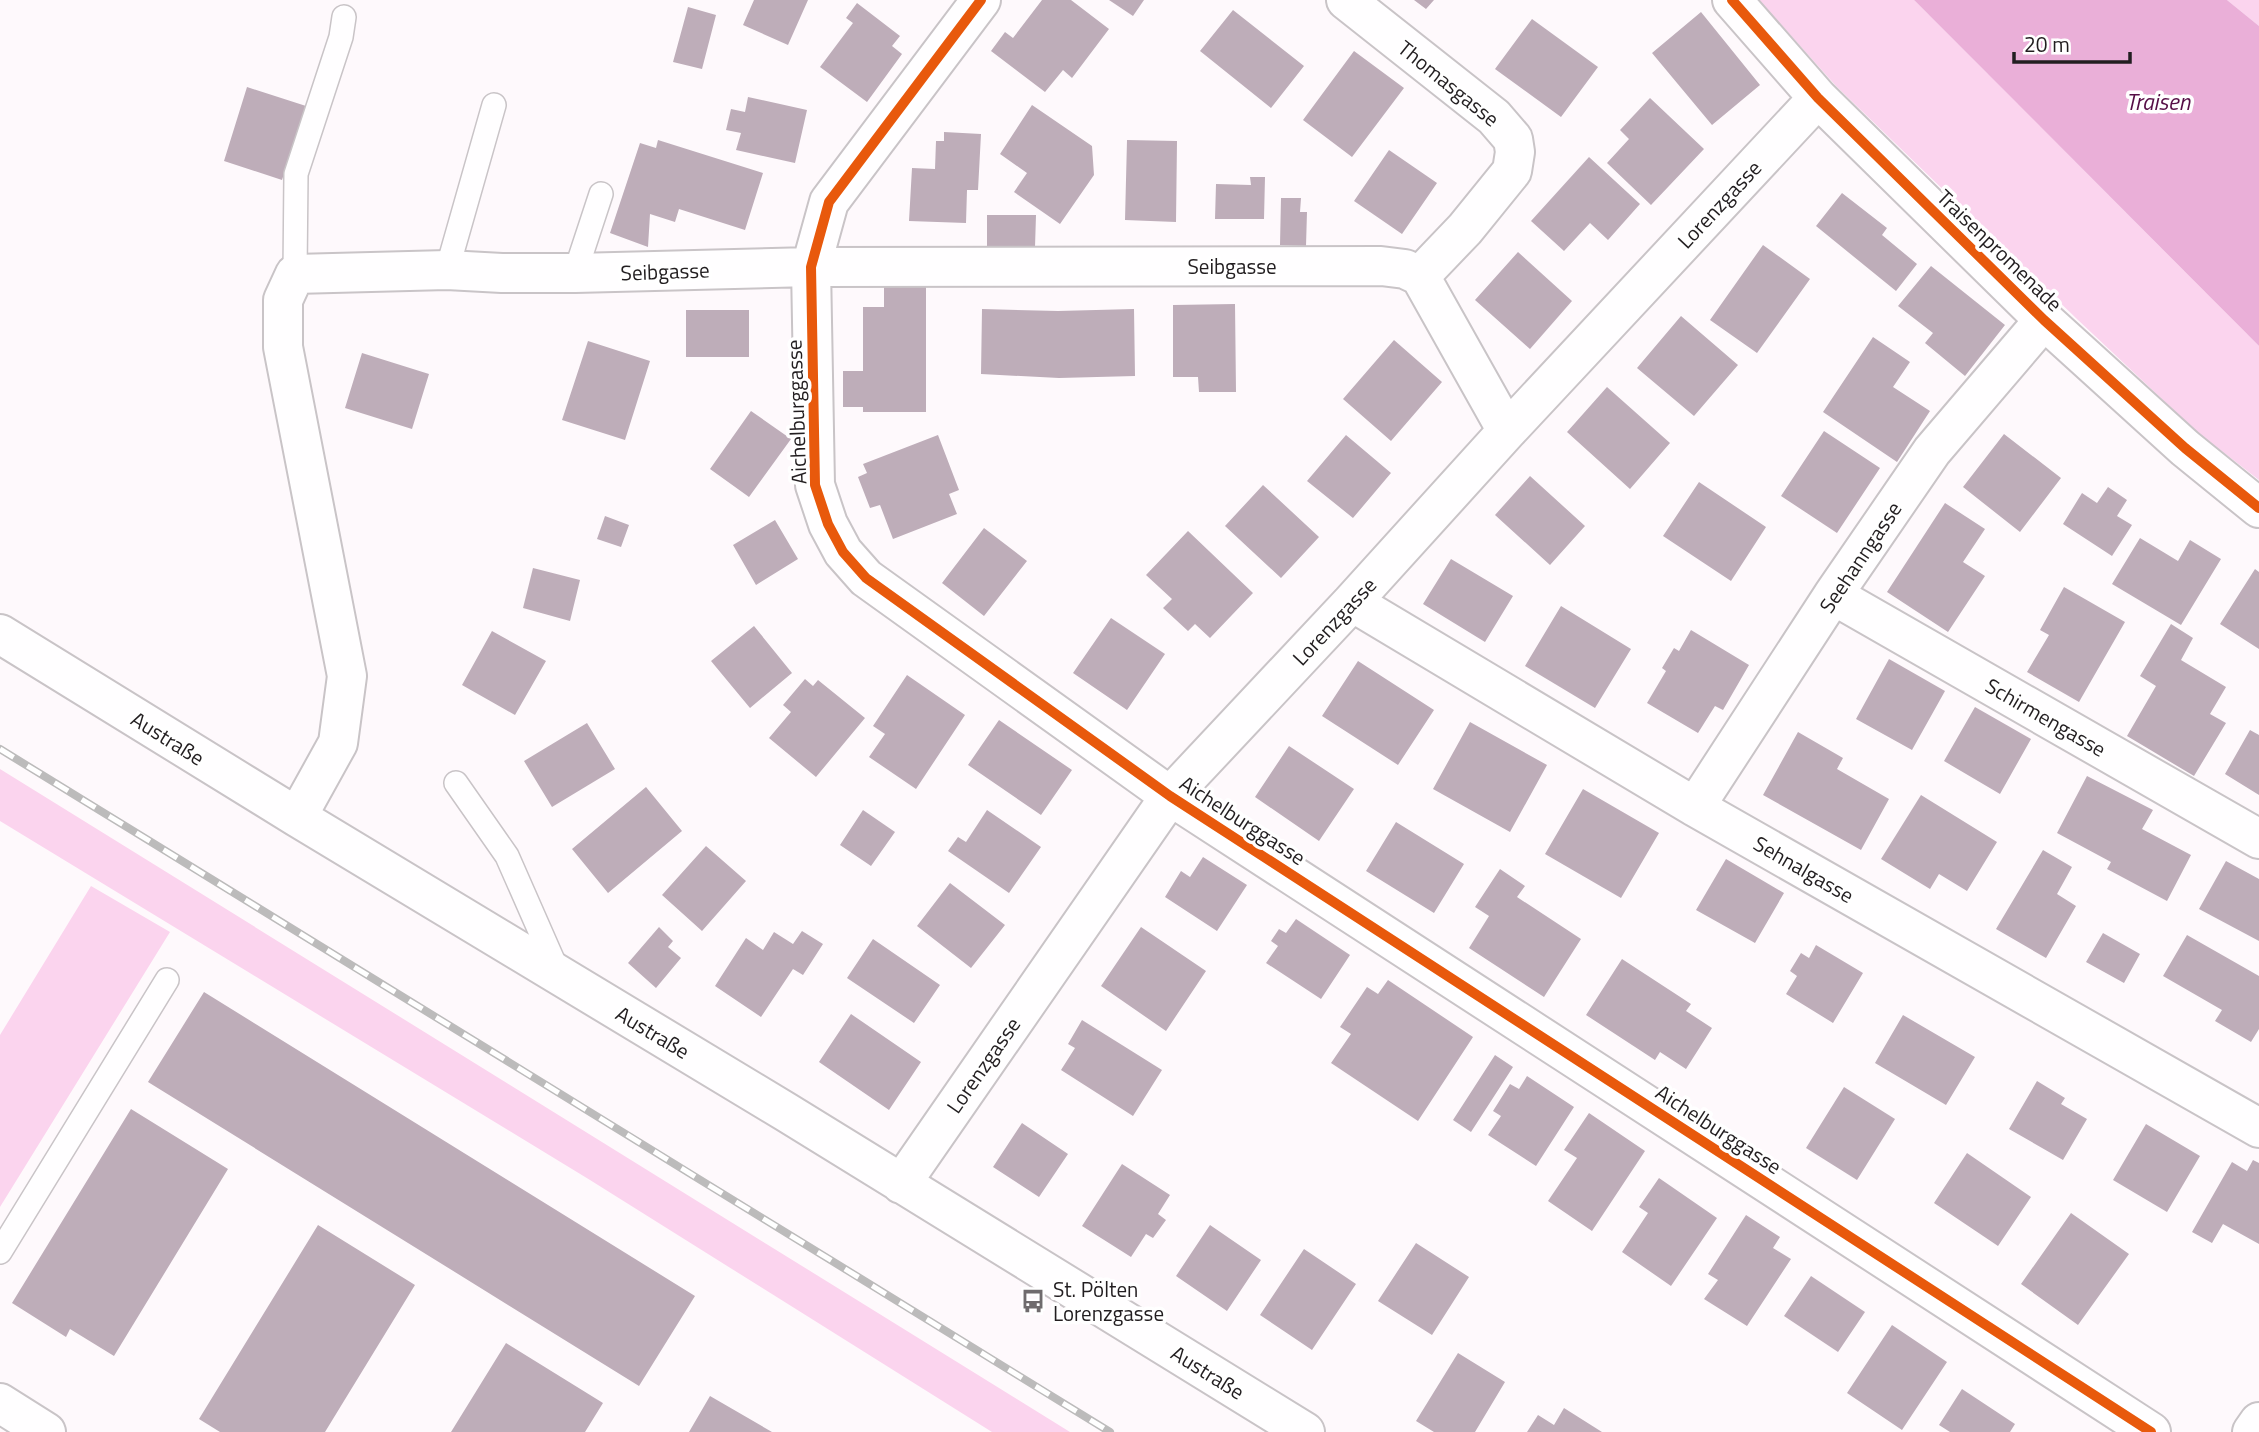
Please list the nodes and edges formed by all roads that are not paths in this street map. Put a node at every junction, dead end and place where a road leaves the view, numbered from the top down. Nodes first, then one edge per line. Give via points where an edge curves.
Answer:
1 (981, 0) edge
2 (1346, 0) edge
3 (1732, 0) edge
4 (344, 17) dead end
5 (1818, 98) junction
6 (494, 105) dead end
7 (601, 194) dead end
8 (811, 267) junction
9 (447, 270) junction
10 (295, 274) junction
11 (575, 274) junction
12 (1420, 276) junction
13 (2043, 320) junction
14 (1507, 431) junction
15 (2259, 508) edge
16 (1833, 595) junction
17 (1352, 602) junction
18 (0, 634) edge
19 (456, 783) dead end
20 (1170, 796) junction
21 (1695, 807) junction
22 (297, 817) junction
23 (2259, 839) edge
24 (559, 975) junction
25 (167, 980) dead end
26 (2254, 1114) edge
27 (901, 1184) junction
28 (0, 1252) edge
29 (0, 1403) edge
30 (2259, 1422) edge
31 (46, 1432) edge
32 (1305, 1432) edge
33 (2151, 1432) edge
34 (2252, 1432) edge

1 - 8 street, Aichelburggasse via 829,202
2 - 12 street, Thomasgasse via 1494,117 1513,139 1512,171
3 - 5 street, Traisenpromenade
4 - 10 lane via 296,174
5 - 13 street, Traisenpromenade
5 - 14 street, Lorenzgasse
6 - 9 lane
7 - 11 lane
8 - 11 street, Seibgasse
8 - 12 street, Seibgasse via 1381,266
8 - 20 street, Aichelburggasse via 815,485 843,552 866,578
9 - 10 street, Seibgasse
9 - 11 street, Seibgasse
10 - 22 street via 283,300 283,347 347,676 338,743
12 - 14 street
13 - 15 street, Traisenpromenade
13 - 16 street, Seehanngasse via 1932,451
14 - 17 street, Lorenzgasse
16 - 21 street, Seehanngasse
16 - 23 street, Schirmengasse
17 - 20 street, Lorenzgasse
17 - 21 street, Sehnalgasse
18 - 22 street, Austraße
19 - 24 lane via 508,856
20 - 27 street, Lorenzgasse
20 - 33 street, Aichelburggasse
21 - 26 street, Sehnalgasse
22 - 24 street, Austraße
24 - 27 street, Austraße
25 - 28 lane
27 - 32 street, Austraße
29 - 31 street
30 - 34 street

